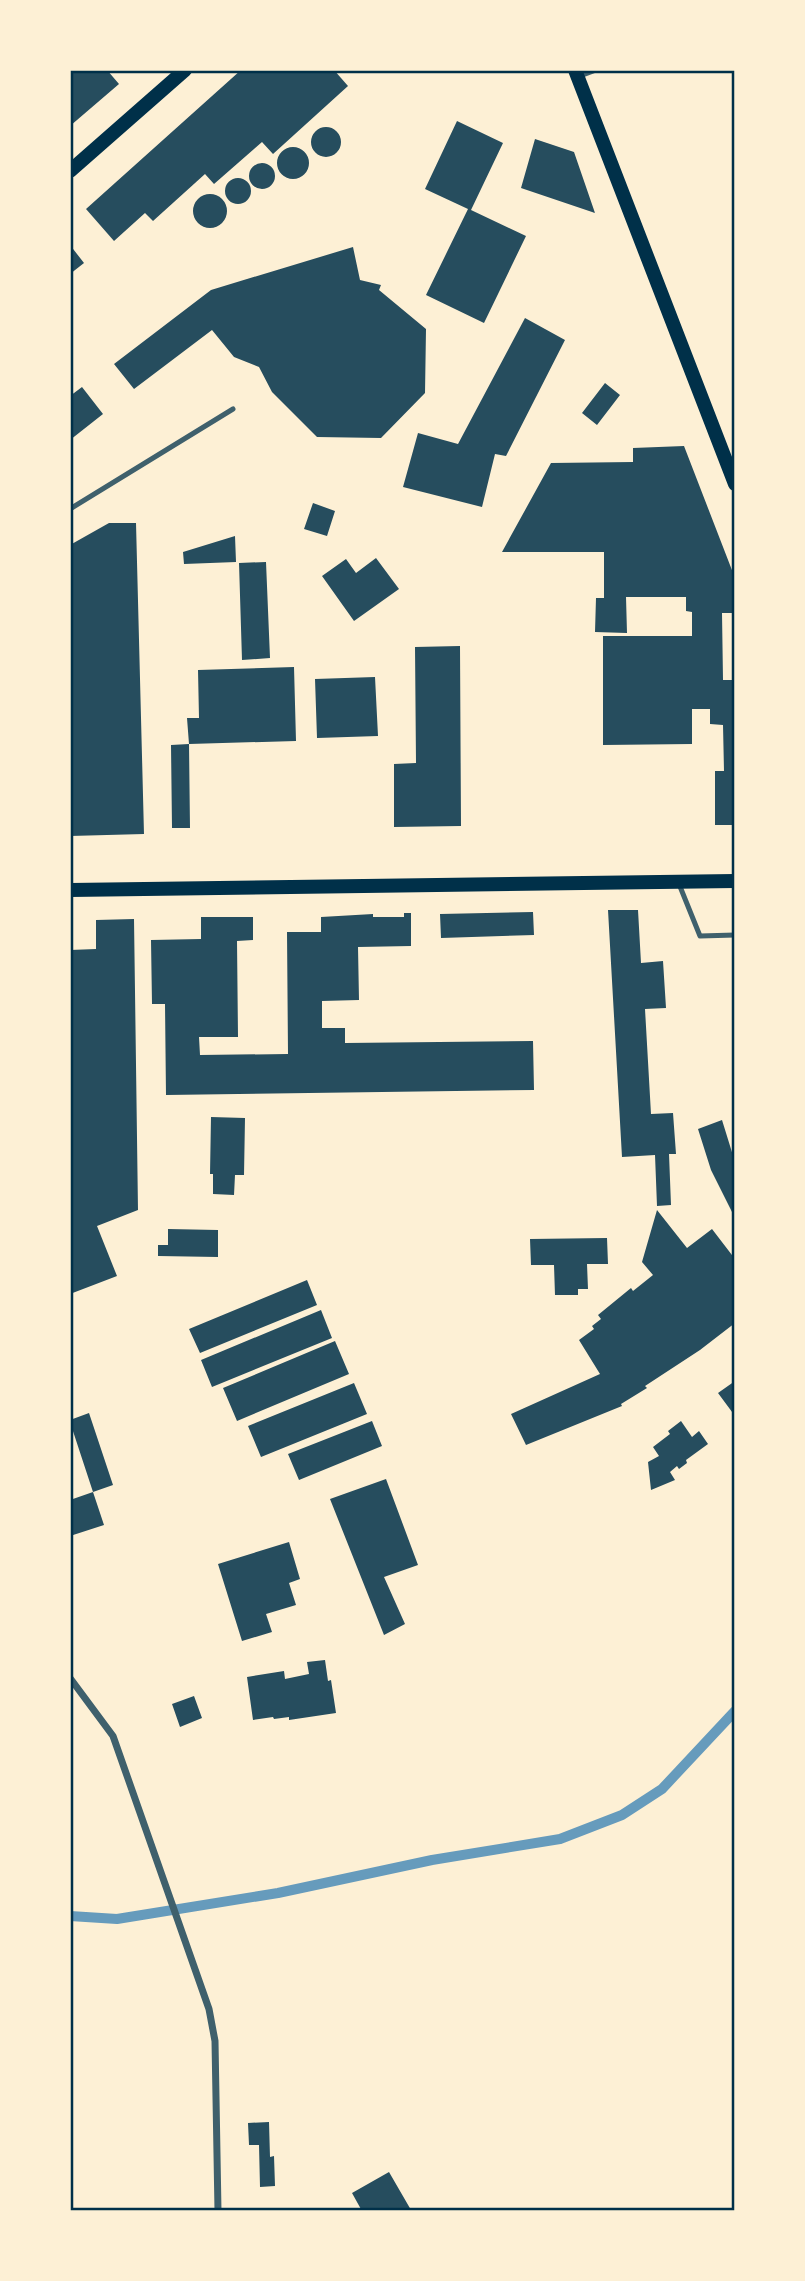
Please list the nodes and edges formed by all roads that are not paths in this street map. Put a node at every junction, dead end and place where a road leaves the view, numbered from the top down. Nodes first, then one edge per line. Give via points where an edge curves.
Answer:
1 (185, 70) edge
2 (596, 70) edge
3 (577, 74) edge
4 (70, 171) edge
5 (233, 409) dead end
6 (735, 484) edge
7 (70, 509) edge
8 (677, 881) junction
9 (735, 881) edge
10 (70, 890) edge
11 (735, 934) edge
12 (70, 1678) edge
13 (218, 2211) edge

1 - 4 main road
2 - 3 lane
3 - 6 main road
5 - 7 lane
8 - 9 main road
8 - 10 main road
8 - 11 lane via 700,936
12 - 13 street via 113,1736 209,2009 215,2041

